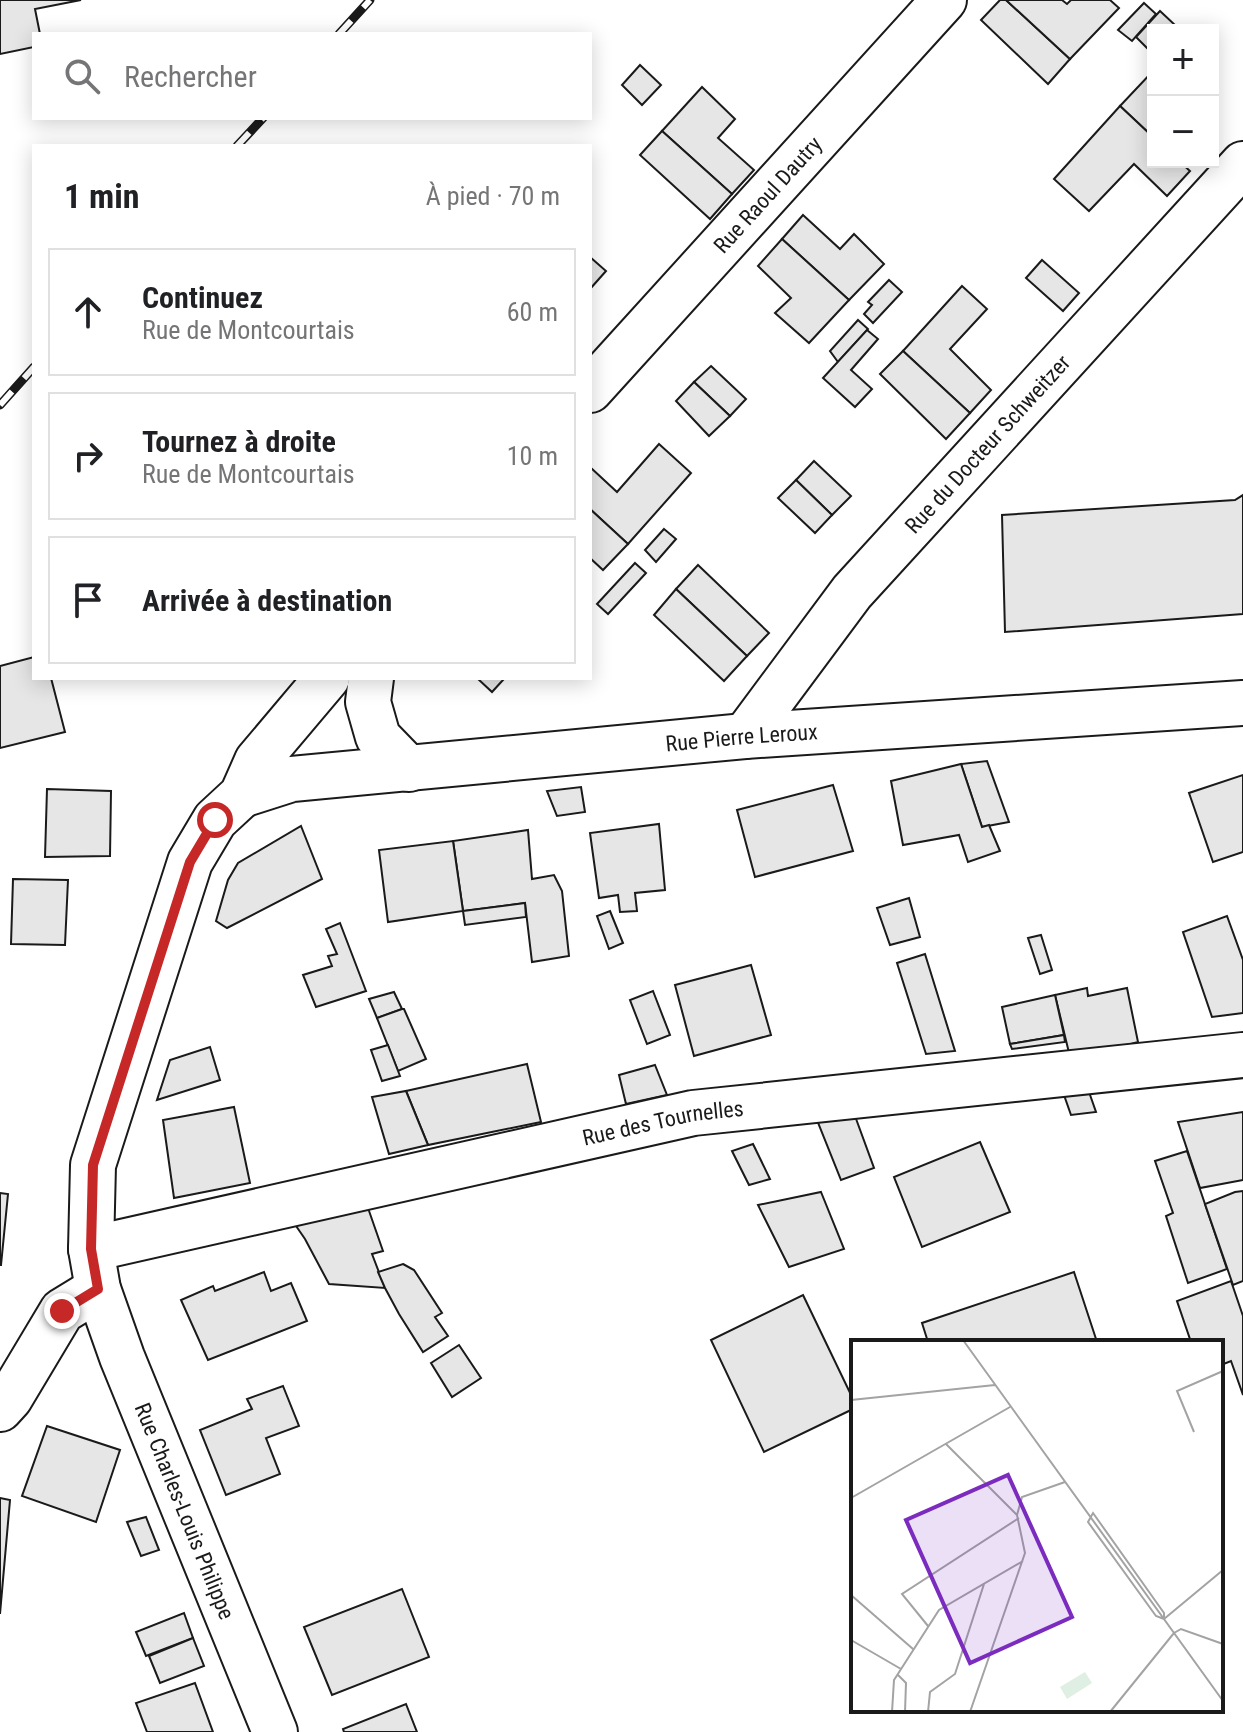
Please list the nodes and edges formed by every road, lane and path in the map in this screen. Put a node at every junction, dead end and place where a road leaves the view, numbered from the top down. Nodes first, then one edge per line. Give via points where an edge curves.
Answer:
1 (944, 0) edge
2 (1243, 164) edge
3 (592, 388) edge
4 (325, 680) edge
5 (371, 680) edge
6 (1243, 703) edge
7 (745, 736) junction
8 (409, 769) junction
9 (242, 795) junction
10 (1243, 1055) edge
11 (95, 1269) junction
12 (0, 1409) edge
13 (275, 1732) edge

1 - 3 street, Rue Raoul Dautry
2 - 7 street, Rue du Docteur Schweitzer via 852,592
4 - 9 street via 257,761
5 - 8 street via 368,702 378,737
6 - 7 street, Rue Pierre Leroux
7 - 8 street, Rue Pierre Leroux
8 - 9 street, Rue Pierre Leroux via 292,779
9 - 11 street via 215,820 190,862 93,1165
10 - 11 street, Rue des Tournelles via 693,1113
11 - 12 street, Rue des Tournelles
11 - 13 street, Rue Charles-Louis Philippe via 122,1357

